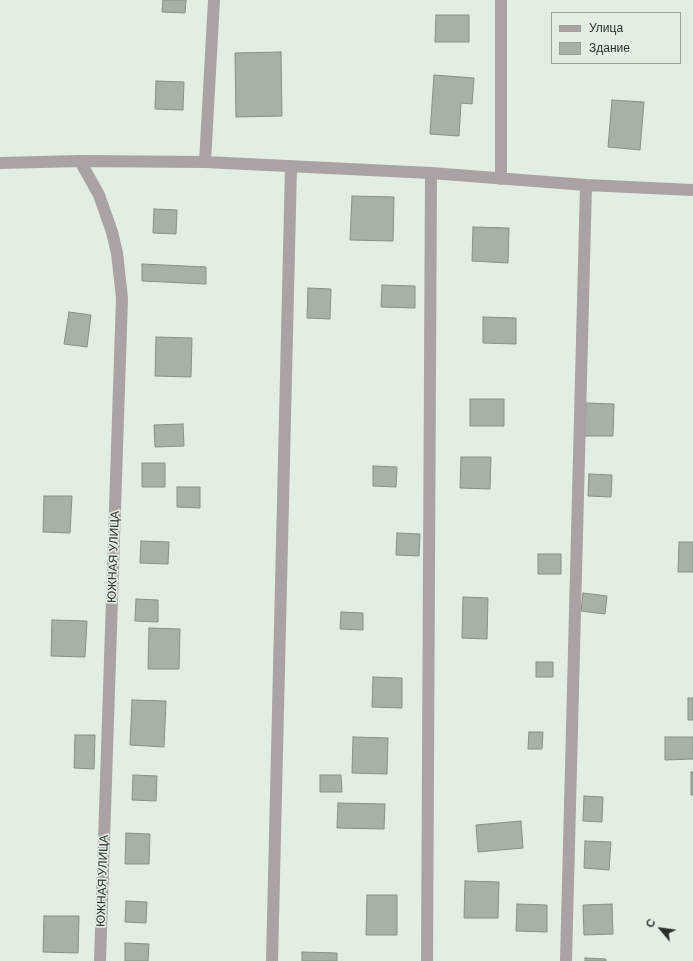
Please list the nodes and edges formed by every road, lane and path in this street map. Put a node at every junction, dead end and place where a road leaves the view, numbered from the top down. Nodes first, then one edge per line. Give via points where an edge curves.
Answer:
1 (214, 0) edge
2 (501, 0) edge
3 (80, 161) junction
4 (205, 162) junction
5 (0, 163) edge
6 (291, 167) junction
7 (430, 173) junction
8 (501, 179) junction
9 (586, 185) junction
10 (693, 190) edge
11 (100, 961) edge
12 (272, 961) edge
13 (427, 961) edge
14 (566, 961) edge

1 - 4 street
2 - 8 street
3 - 4 street
3 - 5 street
3 - 11 street, ЮЖНАЯ УЛИЦА via 99,195 112,232 122,298
4 - 6 street
6 - 7 street
6 - 12 street
7 - 8 street
7 - 13 street
8 - 9 street
9 - 10 street
9 - 14 street

